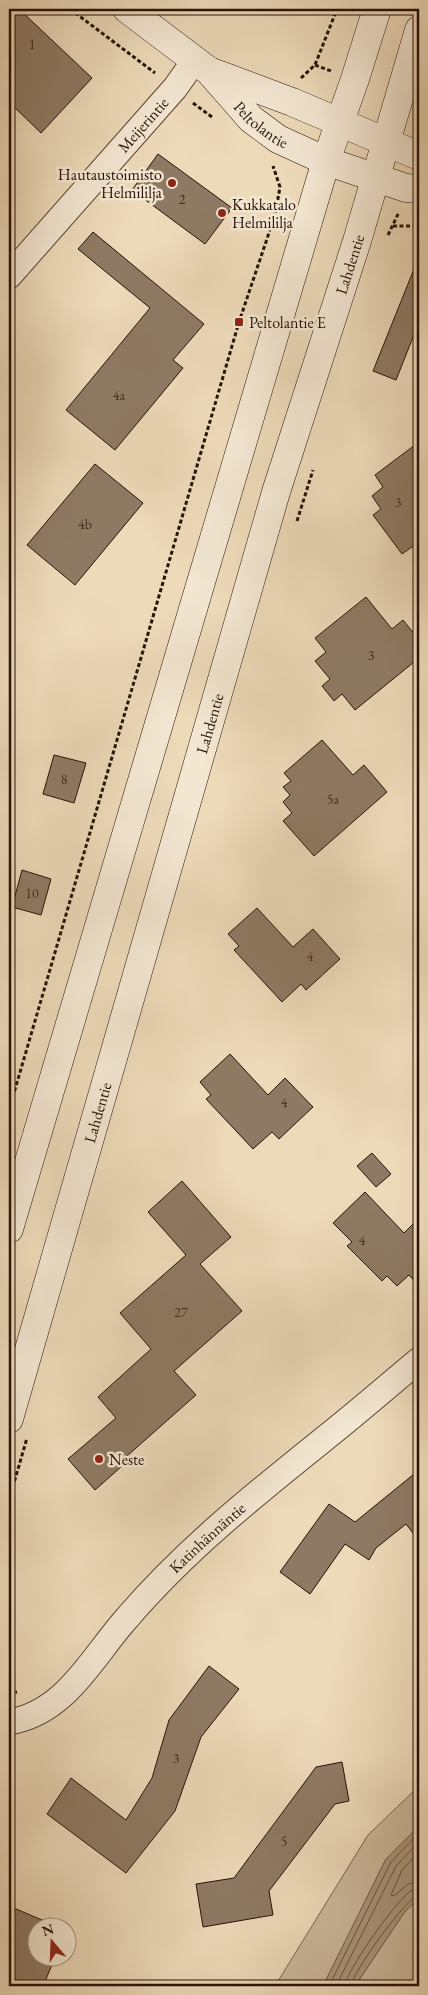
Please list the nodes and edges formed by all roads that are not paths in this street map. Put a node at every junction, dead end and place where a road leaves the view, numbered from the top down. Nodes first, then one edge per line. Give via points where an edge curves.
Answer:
1 (127, 9) edge
2 (376, 9) edge
3 (419, 30) edge
4 (202, 66) junction
5 (341, 122) junction
6 (385, 141) junction
7 (419, 156) edge
8 (326, 161) junction
9 (375, 178) junction
10 (419, 189) edge
11 (9, 276) edge
12 (9, 1228) edge
13 (419, 1360) edge
14 (9, 1420) edge
15 (9, 1722) edge

1 - 4 main road, Peltolantie
2 - 5 main road
3 - 6 main road, Lahdentie
4 - 5 main road, Peltolantie
4 - 8 main road, Peltolantie via 250,119 278,139
4 - 11 street, Meijerintie via 175,88
5 - 6 main road, Peltolantie
5 - 8 main road
6 - 7 main road, Peltolantie
6 - 9 main road, Lahdentie
8 - 9 main road, Peltolantie
8 - 12 main road
9 - 10 main road, Peltolantie
9 - 14 main road, Lahdentie via 276,492
13 - 15 street, Katinhännäntie via 198,1544 127,1617 73,1686 53,1704 26,1720

